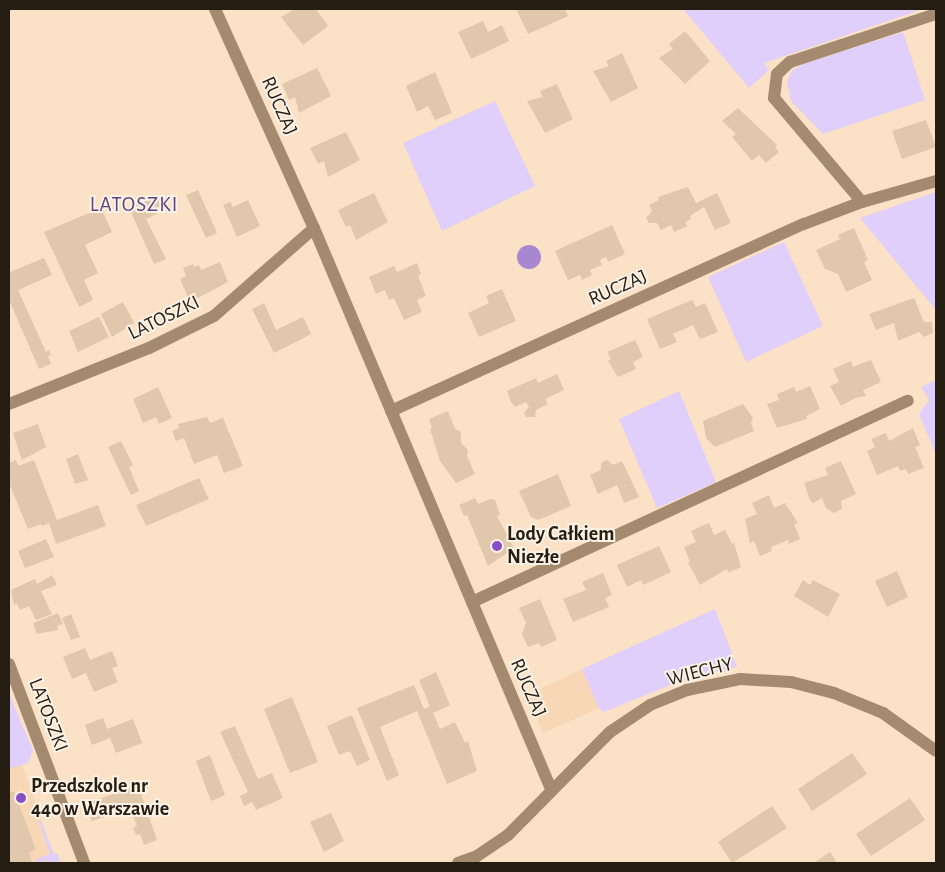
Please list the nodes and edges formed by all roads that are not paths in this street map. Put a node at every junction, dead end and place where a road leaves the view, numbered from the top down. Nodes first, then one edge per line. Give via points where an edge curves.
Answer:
1 (219, 11) edge
2 (936, 14) edge
3 (936, 181) edge
4 (862, 202) junction
5 (314, 228) junction
6 (908, 401) dead end
7 (9, 404) edge
8 (391, 412) junction
9 (472, 602) junction
10 (9, 664) edge
11 (936, 751) edge
12 (552, 789) junction
13 (84, 863) edge
14 (458, 863) edge

1 - 5 street, RUCZAJ
2 - 4 street via 790,62 777,74 774,98
3 - 4 street, RUCZAJ
4 - 8 street, RUCZAJ via 804,224
5 - 7 street, LATOSZKI via 214,316 149,348
5 - 8 street, RUCZAJ
6 - 9 street
8 - 9 street, RUCZAJ
9 - 12 street, RUCZAJ
10 - 13 street, LATOSZKI
11 - 12 street, WIECHY via 883,714 834,693 791,682 740,679 687,690 650,705 610,732
12 - 14 street, WIECHY via 508,835 477,856

